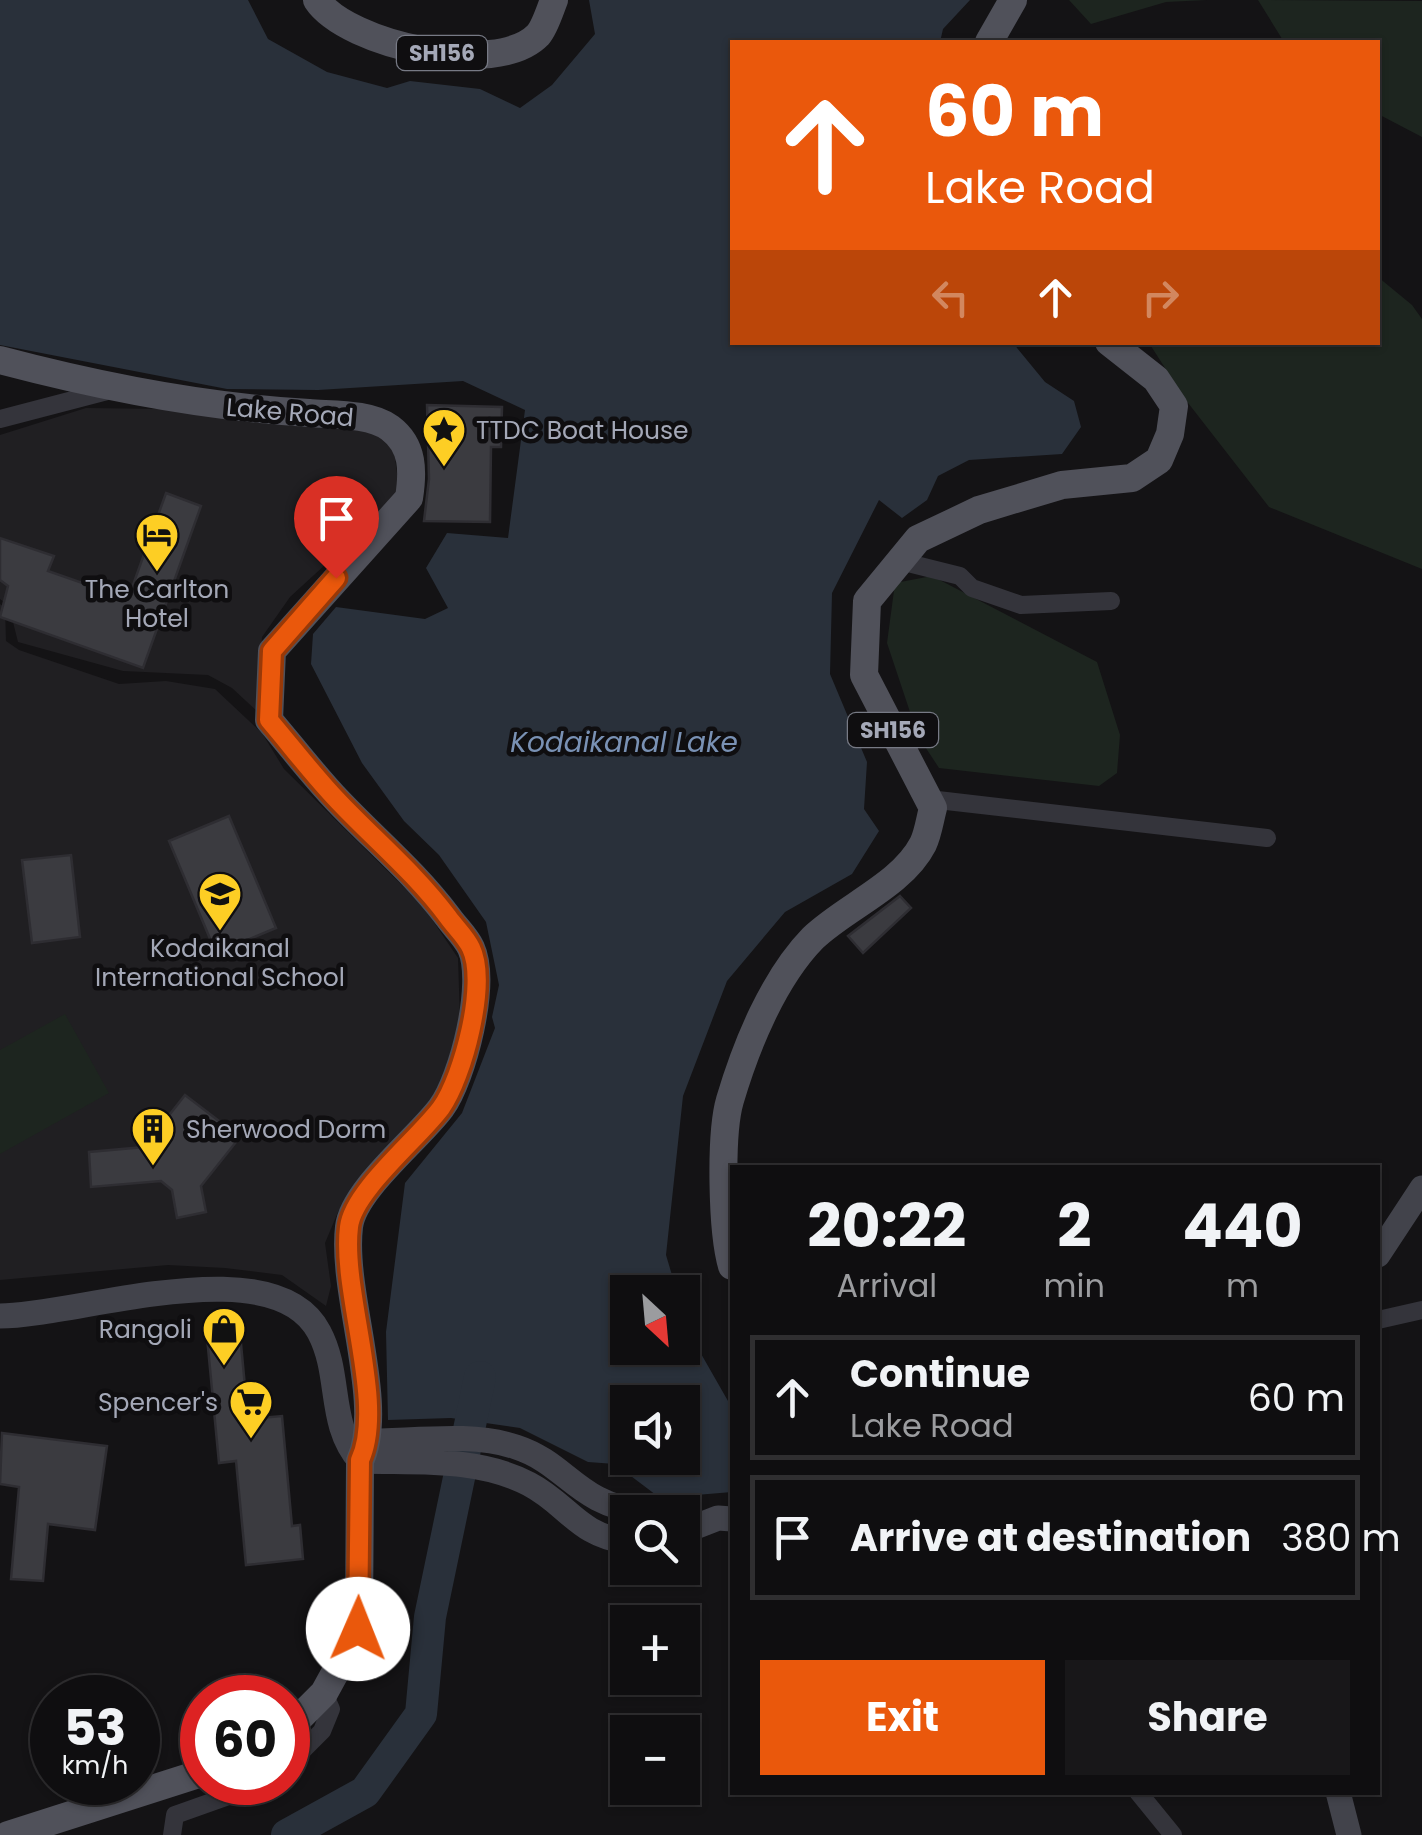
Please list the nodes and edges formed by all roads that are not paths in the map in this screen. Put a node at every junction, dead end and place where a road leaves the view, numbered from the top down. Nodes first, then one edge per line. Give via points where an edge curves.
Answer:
1 (317, 0) edge
2 (554, 0) edge
3 (1013, 0) edge
4 (989, 40) edge
5 (1113, 345) edge
6 (0, 360) edge
7 (113, 390) junction
8 (0, 419) edge
9 (900, 561) junction
10 (1111, 601) dead end
11 (929, 799) junction
12 (1267, 838) dead end
13 (1422, 1188) edge
14 (1380, 1252) edge
15 (730, 1259) edge
16 (1422, 1310) edge
17 (0, 1316) edge
18 (1380, 1320) edge
19 (357, 1448) junction
20 (488, 1455) junction
21 (610, 1507) edge
22 (700, 1517) edge
23 (725, 1518) edge
24 (700, 1526) edge
25 (610, 1539) edge
26 (324, 1694) junction
27 (310, 1708) edge
28 (310, 1743) edge
29 (180, 1779) edge
30 (1140, 1795) edge
31 (1339, 1795) edge
32 (203, 1805) edge
33 (8, 1835) edge
34 (172, 1835) edge
35 (1173, 1835) edge
36 (1349, 1835) edge

1 - 2 main road, SH156 via 367,33 413,50 467,56 506,53 538,35
3 - 4 main road
5 - 9 main road, SH156 via 1156,379 1174,406 1159,460 1132,478 1062,485 979,510 918,539
6 - 7 main road, Lake Road
7 - 8 street
7 - 19 main road, Lake Road via 374,420 401,439 413,470 409,498 272,651 269,720 338,801 412,870 472,949 475,1009 455,1089 373,1184 349,1224 361,1340
9 - 10 street via 960,576 972,588 1021,605
9 - 11 main road, SH156 via 867,601 864,675
11 - 12 street
11 - 15 main road via 933,808 922,846 810,941 781,980 752,1040 728,1104 724,1238
13 - 14 main road
16 - 18 street
17 - 19 main road via 209,1289 286,1298 318,1330
19 - 20 main road
19 - 26 main road, Lake Road via 358,1629
20 - 21 main road via 516,1446
20 - 25 main road
22 - 23 main road
23 - 24 main road
26 - 27 main road, Lake Road
26 - 28 street via 331,1709
29 - 33 main road
30 - 35 street
31 - 36 main road
32 - 34 street via 175,1815

